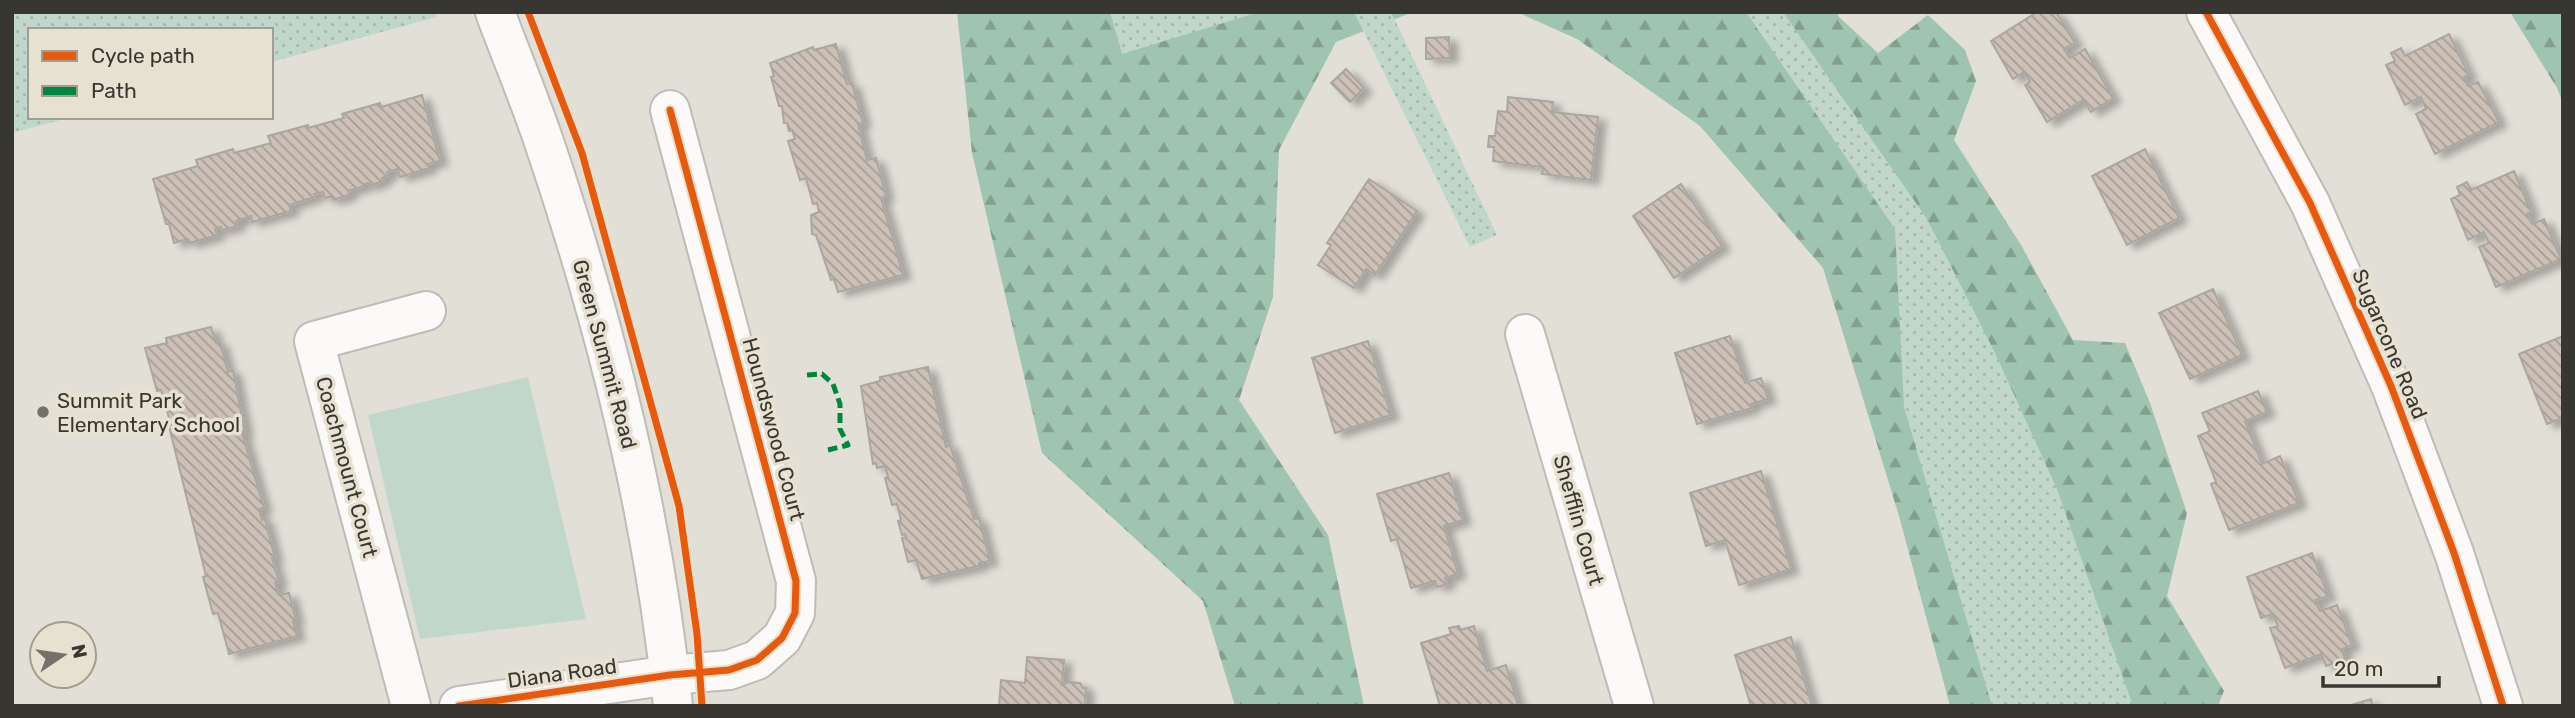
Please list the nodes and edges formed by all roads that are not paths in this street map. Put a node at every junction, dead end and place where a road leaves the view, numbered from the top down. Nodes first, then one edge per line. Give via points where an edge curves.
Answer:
1 (495, 12) edge
2 (2206, 12) edge
3 (670, 110) dead end
4 (426, 311) dead end
5 (1525, 334) dead end
6 (672, 690) edge
7 (411, 706) edge
8 (459, 706) edge
9 (1634, 706) edge
10 (2503, 706) edge

1 - 6 street, Green Summit Road via 544,142 590,291 635,464
2 - 10 street, Sugarcone Road via 2310,203 2391,386 2454,553
3 - 6 street, Houndswood Court via 796,580 795,613 782,638 757,660
4 - 7 street, Coachmount Court via 314,341
5 - 9 street, Shefflin Court
6 - 8 street, Diana Road

